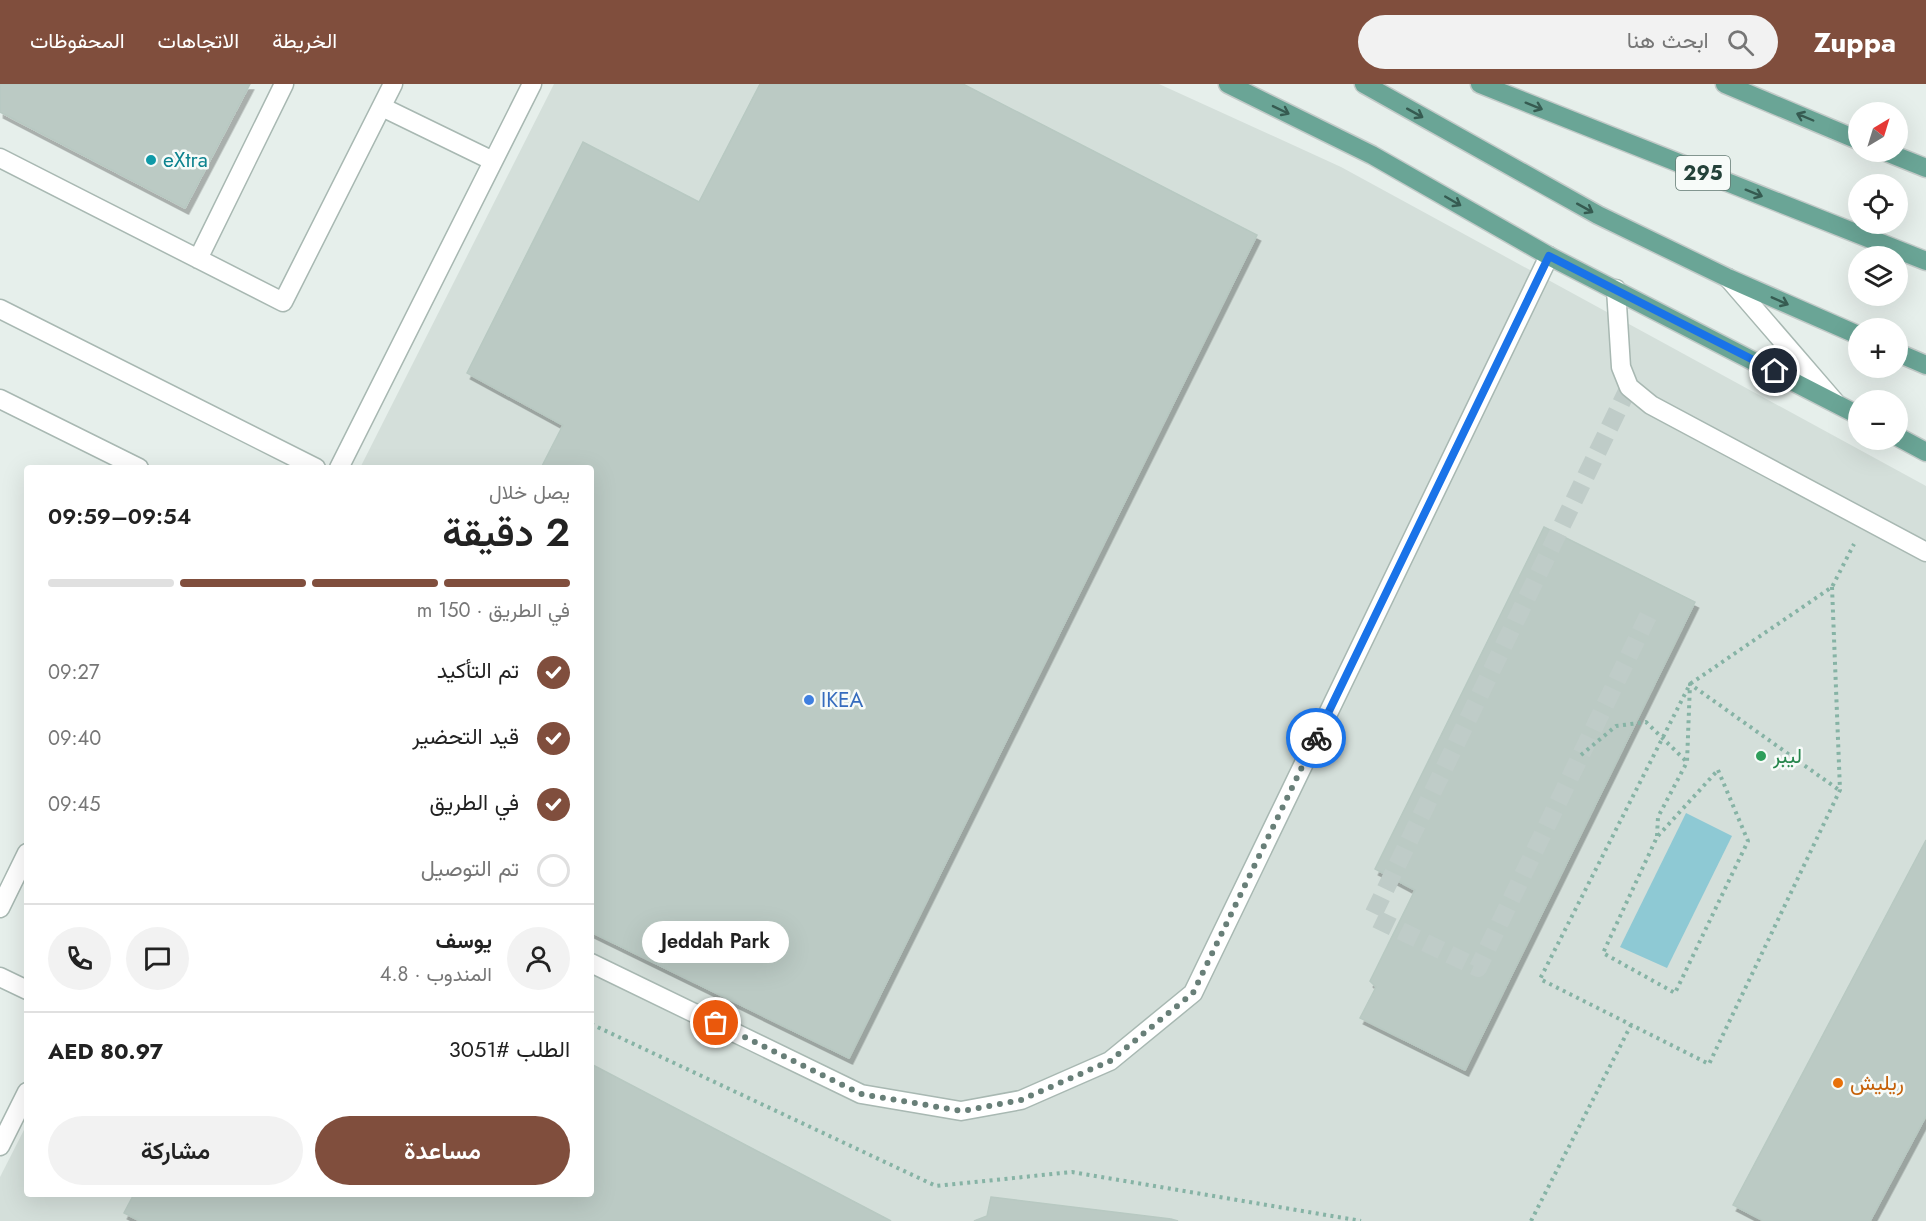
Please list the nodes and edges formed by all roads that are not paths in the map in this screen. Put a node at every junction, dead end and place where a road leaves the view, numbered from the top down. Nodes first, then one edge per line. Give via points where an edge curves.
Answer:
1 (284, 84) edge
2 (393, 84) edge
3 (532, 84) edge
4 (1228, 84) edge
5 (1364, 84) edge
6 (1480, 84) edge
7 (1725, 84) edge
8 (382, 107) junction
9 (1848, 136) edge
10 (0, 158) edge
11 (493, 161) junction
12 (1908, 161) edge
13 (1926, 168) edge
14 (1549, 256) junction
15 (198, 259) junction
16 (1926, 261) edge
17 (1728, 278) junction
18 (1616, 289) junction
19 (0, 309) edge
20 (1848, 331) edge
21 (1908, 357) edge
22 (1926, 365) edge
23 (0, 399) edge
24 (1835, 402) junction
25 (1848, 409) edge
26 (1908, 442) edge
27 (1926, 452) edge
28 (134, 465) edge
29 (310, 465) edge
30 (341, 465) edge
31 (1926, 552) edge
32 (24, 858) edge
33 (0, 908) edge
34 (594, 964) edge
35 (0, 977) edge
36 (24, 989) edge
37 (24, 1098) edge
38 (0, 1146) edge

1 - 15 street
2 - 8 street
3 - 11 street
4 -> 14 main road via 1372,155
5 -> 17 main road via 1598,215
6 -> 16 main road, 295
9 -> 7 main road
8 - 11 street
8 - 15 street via 283,302
10 - 15 street
11 - 30 street
12 - 13 main road
14 - 18 main road
14 - 34 street via 1193,993 1110,1061 1021,1100 962,1111 861,1094
17 -> 20 main road
17 - 24 street
18 - 24 main road
18 - 31 street via 1621,367 1629,387 1651,405
19 - 29 street
21 - 22 main road
23 - 28 street
24 - 25 main road
26 - 27 main road
32 - 33 street
35 - 36 street
37 - 38 street

